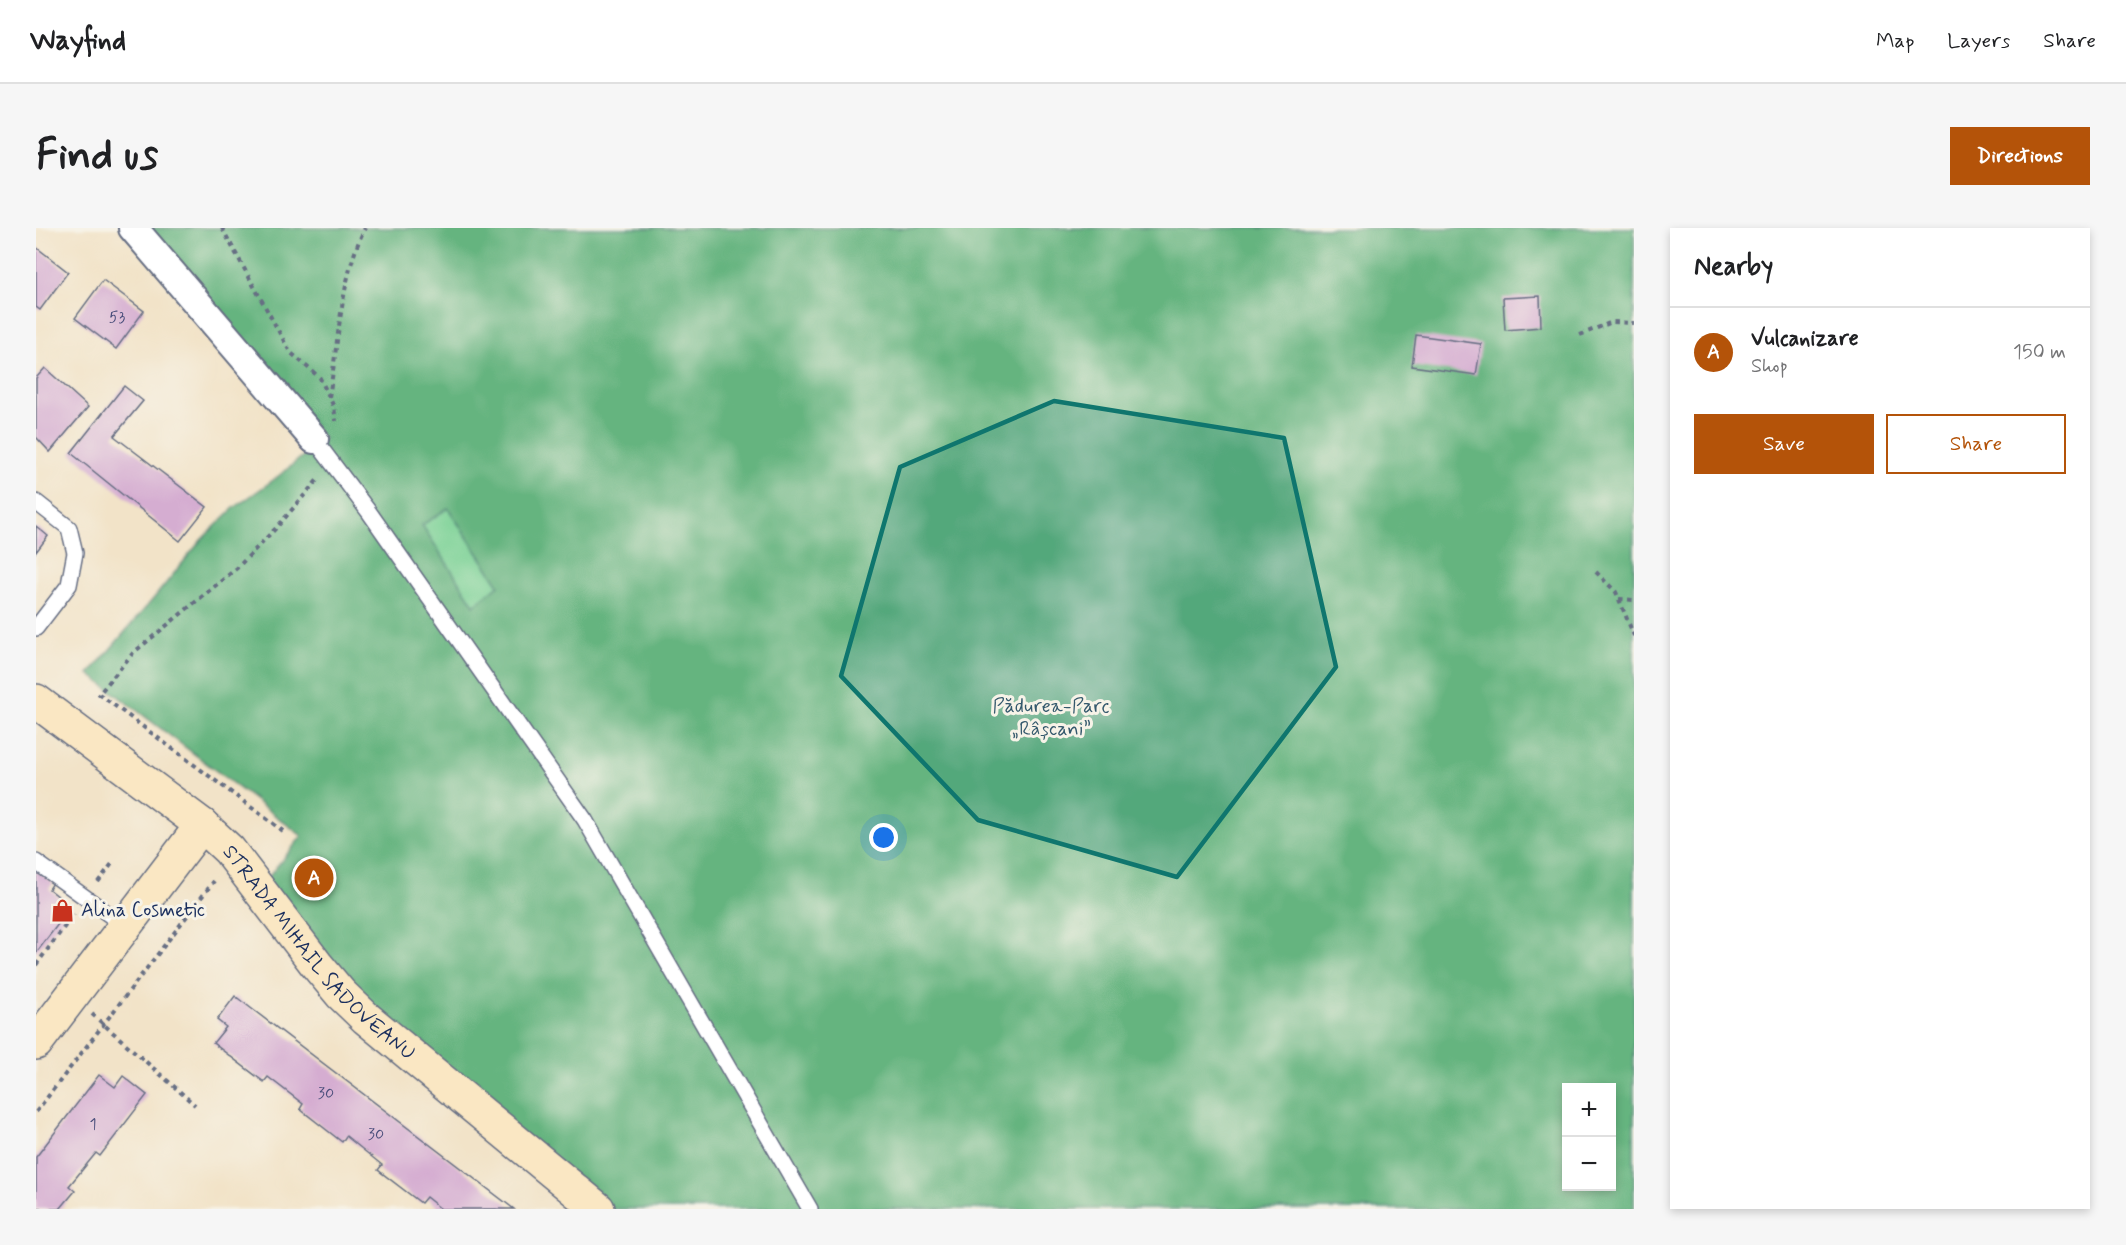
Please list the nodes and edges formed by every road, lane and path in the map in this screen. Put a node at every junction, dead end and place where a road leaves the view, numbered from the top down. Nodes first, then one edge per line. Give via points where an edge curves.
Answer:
1 (133, 228) edge
2 (222, 228) edge
3 (364, 228) edge
4 (1634, 323) edge
5 (1580, 335) dead end
6 (329, 397) junction
7 (322, 449) junction
8 (36, 502) edge
9 (1596, 572) dead end
10 (1619, 599) junction
11 (1634, 600) edge
12 (36, 628) edge
13 (1634, 636) edge
14 (36, 701) edge
15 (202, 825) junction
16 (283, 831) dead end
17 (36, 862) edge
18 (214, 881) dead end
19 (125, 926) junction
20 (71, 997) junction
21 (104, 1023) junction
22 (40, 1030) edge
23 (195, 1105) dead end
24 (36, 1112) edge
25 (598, 1209) edge
26 (810, 1209) edge

1 - 7 street
2 - 6 path via 290,352 320,378
3 - 6 path via 344,295
4 - 5 path via 1612,322
6 - 7 path via 337,432
7 - 16 path via 323,474 278,526 237,568 133,653 99,694
7 - 26 lane via 585,820
8 - 12 lane via 69,528 75,553 69,585
9 - 10 path
10 - 11 path
10 - 13 path
14 - 15 street, STRADA MIHAIL SADOVEANU
15 - 19 street
15 - 25 street, STRADA MIHAIL SADOVEANU via 229,850 316,964 366,1018
17 - 19 lane
18 - 21 path
19 - 20 street
20 - 21 path
20 - 22 street
21 - 23 path
21 - 24 path

